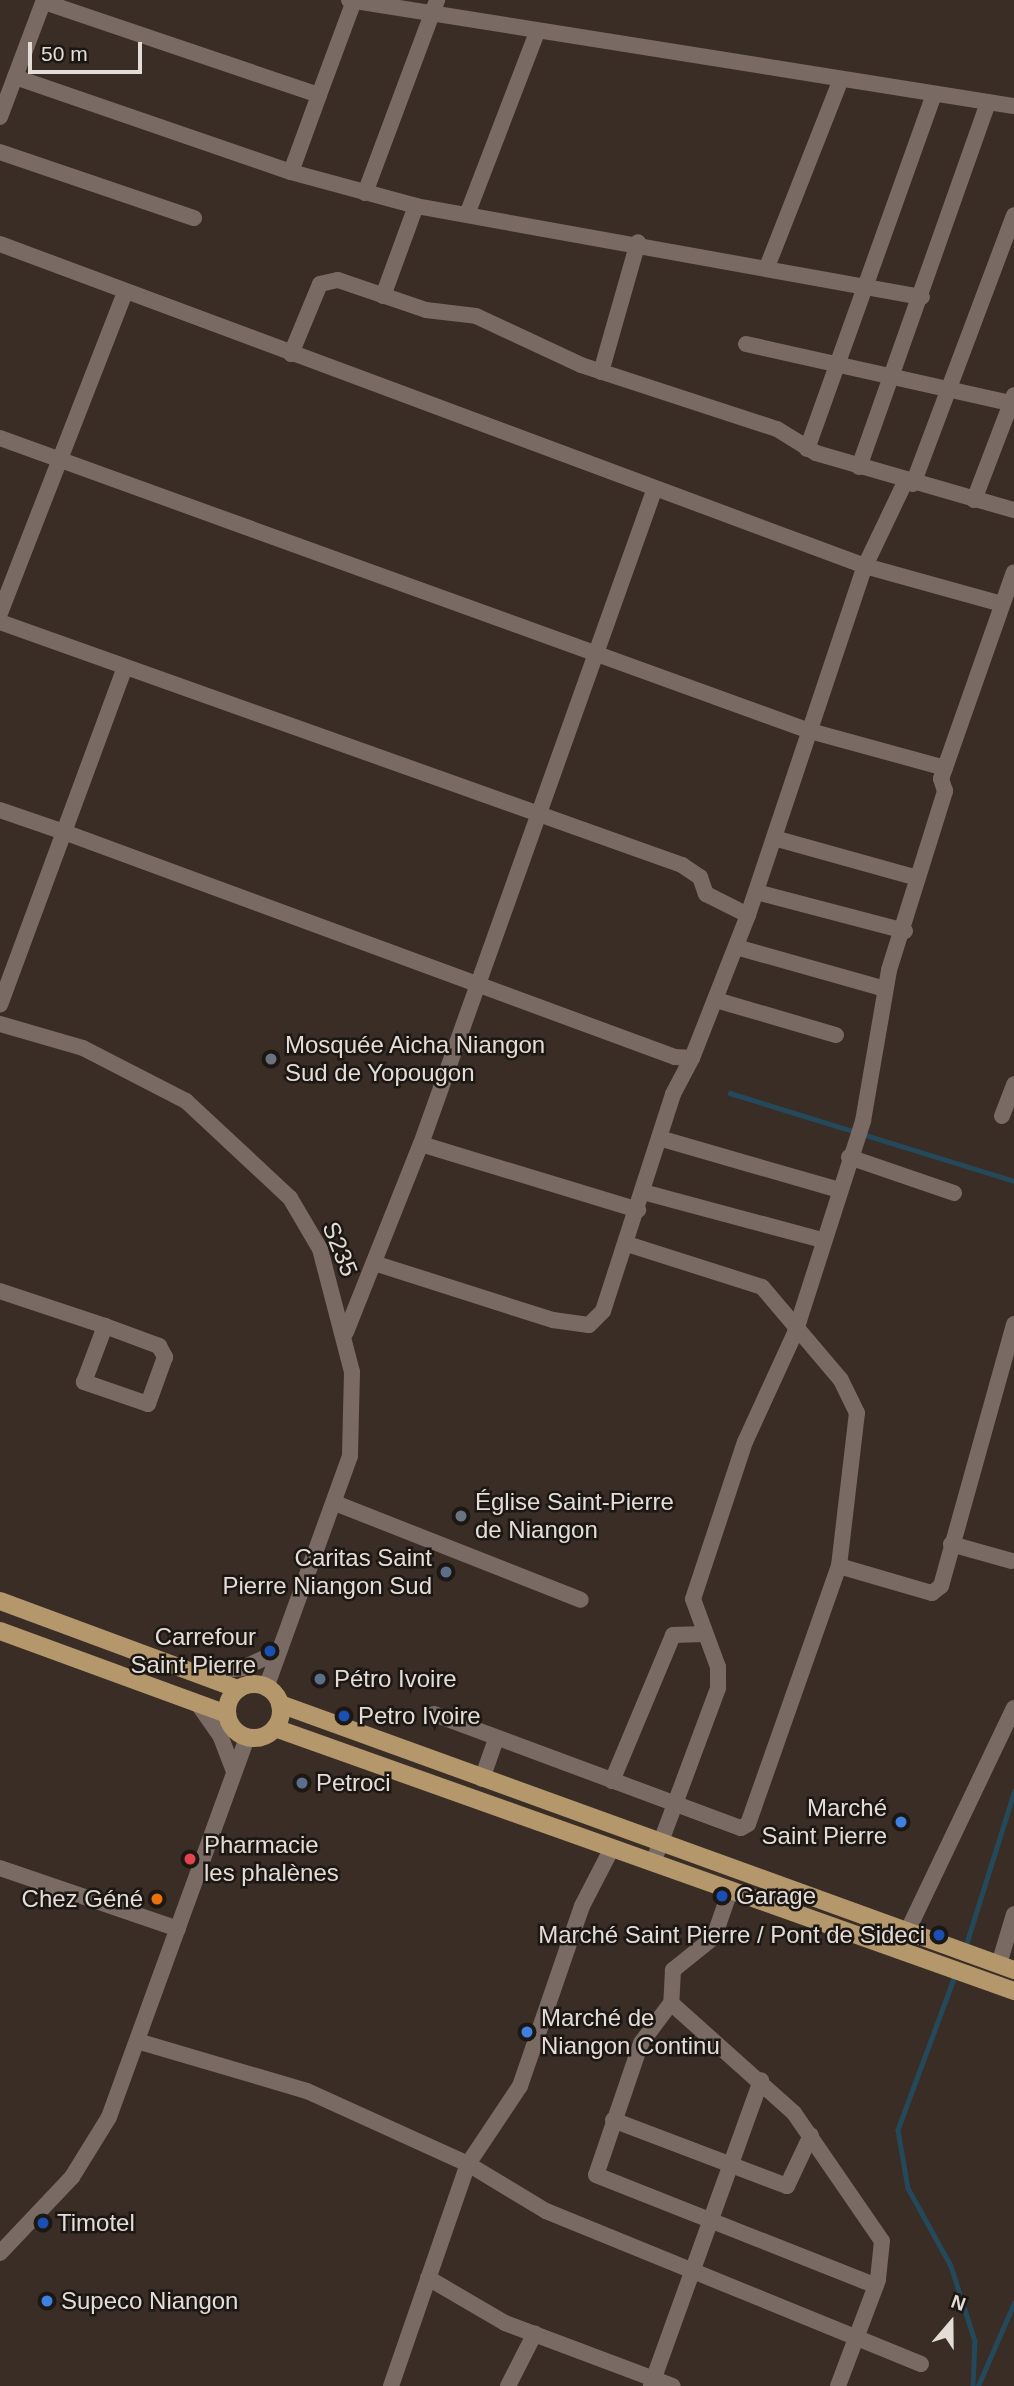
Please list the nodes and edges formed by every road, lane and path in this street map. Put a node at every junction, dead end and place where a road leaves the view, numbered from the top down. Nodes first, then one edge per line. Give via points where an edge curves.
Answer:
1 (44, 1) edge
2 (351, 1) edge
3 (376, 3) edge
4 (435, 7) edge
5 (537, 32) junction
6 (15, 77) junction
7 (841, 79) junction
8 (319, 94) junction
9 (934, 94) junction
10 (988, 102) junction
11 (1014, 106) edge
12 (0, 117) edge
13 (0, 152) edge
14 (290, 172) junction
15 (365, 193) junction
16 (416, 206) junction
17 (468, 212) junction
18 (1014, 215) edge
19 (194, 218) dead end
20 (638, 242) junction
21 (0, 244) edge
22 (767, 267) junction
23 (866, 286) junction
24 (125, 292) junction
25 (383, 296) junction
26 (922, 297) junction
27 (746, 344) dead end
28 (291, 354) junction
29 (837, 367) junction
30 (601, 372) junction
31 (892, 377) junction
32 (952, 387) junction
33 (1012, 399) edge
34 (0, 438) edge
35 (807, 449) junction
36 (62, 458) junction
37 (859, 467) junction
38 (909, 483) junction
39 (655, 488) junction
40 (974, 500) junction
41 (1014, 510) edge
42 (865, 566) junction
43 (1014, 572) edge
44 (1002, 604) junction
45 (0, 613) edge
46 (0, 622) edge
47 (600, 651) junction
48 (125, 667) junction
49 (810, 732) junction
50 (944, 768) junction
51 (0, 810) edge
52 (542, 810) junction
53 (64, 832) junction
54 (774, 838) junction
55 (917, 878) junction
56 (756, 892) junction
57 (748, 915) junction
58 (905, 931) junction
59 (736, 947) junction
60 (480, 982) junction
61 (885, 989) junction
62 (716, 1000) junction
63 (0, 1005) edge
64 (0, 1024) edge
65 (836, 1035) dead end
66 (692, 1058) junction
67 (1014, 1084) edge
68 (1002, 1116) dead end
69 (659, 1138) junction
70 (854, 1143) junction
71 (421, 1144) junction
72 (836, 1189) junction
73 (643, 1192) junction
74 (954, 1194) dead end
75 (638, 1209) junction
76 (822, 1240) junction
77 (627, 1244) junction
78 (377, 1264) junction
79 (0, 1292) edge
80 (1014, 1324) edge
81 (105, 1326) junction
82 (346, 1332) junction
83 (795, 1333) junction
84 (335, 1503) junction
85 (951, 1544) junction
86 (1012, 1561) edge
87 (839, 1566) junction
88 (581, 1600) dead end
89 (0, 1601) edge
90 (0, 1631) edge
91 (704, 1634) junction
92 (278, 1652) junction
93 (192, 1673) junction
94 (266, 1688) junction
95 (238, 1689) junction
96 (198, 1704) junction
97 (280, 1704) junction
98 (1014, 1708) edge
99 (227, 1714) junction
100 (434, 1714) dead end
101 (275, 1728) junction
102 (247, 1738) junction
103 (496, 1739) junction
104 (233, 1771) junction
105 (482, 1779) junction
106 (612, 1781) junction
107 (673, 1802) junction
108 (658, 1843) junction
109 (612, 1848) junction
110 (653, 1863) junction
111 (0, 1868) edge
112 (730, 1891) junction
113 (1014, 1914) edge
114 (178, 1929) junction
115 (908, 1930) junction
116 (1007, 1967) edge
117 (1014, 1991) edge
118 (671, 2003) junction
119 (137, 2041) junction
120 (761, 2080) junction
121 (613, 2120) junction
122 (811, 2135) junction
123 (468, 2164) junction
124 (731, 2165) junction
125 (712, 2217) junction
126 (0, 2253) edge
127 (691, 2272) junction
128 (428, 2278) junction
129 (876, 2286) junction
130 (535, 2333) junction
131 (857, 2339) junction
132 (921, 2364) dead end
133 (652, 2382) edge
134 (391, 2386) edge
135 (509, 2386) edge
136 (673, 2386) edge
137 (838, 2386) edge

1 - 6 street
1 - 8 street
2 - 3 street
2 - 8 street
3 - 4 street
4 - 5 street
4 - 15 street
5 - 7 street
5 - 17 street
6 - 12 street
6 - 14 street
7 - 9 street
7 - 22 street
8 - 14 street
9 - 10 street
9 - 23 street
10 - 11 street
10 - 26 street
13 - 19 street
14 - 15 street
15 - 16 street
16 - 17 street
16 - 25 street
17 - 20 street
18 - 32 street
20 - 22 street
20 - 30 street
21 - 24 street
22 - 23 street
23 - 26 street
23 - 29 street
24 - 28 street
24 - 36 street
25 - 28 street via 326,280
25 - 30 street via 476,316
26 - 31 street
27 - 29 street
28 - 39 street
29 - 31 street
29 - 35 street
30 - 35 street via 777,429
31 - 32 street
31 - 37 street
32 - 33 street
32 - 38 street
33 - 40 street
34 - 36 street
35 - 37 street
36 - 45 street
36 - 47 street
37 - 38 street
38 - 40 street
38 - 42 street
39 - 42 street
39 - 47 street
40 - 41 street
42 - 44 street
42 - 49 street
43 - 44 street
44 - 50 street
46 - 48 street
47 - 49 street
47 - 52 street
48 - 52 street
48 - 53 street
49 - 50 street
49 - 54 street
50 - 55 street via 945,791
51 - 53 street
52 - 57 street via 692,870 706,894
52 - 60 street
53 - 60 street
53 - 63 street
54 - 55 street
54 - 56 street
55 - 58 street
56 - 57 street
56 - 58 street
57 - 59 street
58 - 61 street
59 - 61 street
59 - 62 street
60 - 66 street
60 - 71 street
61 - 70 street
62 - 65 street
62 - 66 street
64 - 82 street, S235 via 144,1074 226,1132 290,1198 320,1249
66 - 69 street
67 - 68 street
69 - 72 street
69 - 73 street
70 - 72 street
70 - 74 street
71 - 75 street
71 - 78 street
72 - 76 street
73 - 75 street
73 - 76 street
75 - 77 street
76 - 83 street
77 - 78 street via 603,1311 581,1328
77 - 83 street via 762,1287
78 - 82 street
79 - 81 street
80 - 85 street
81 - 81 street via 84,1382 148,1404 165,1351
82 - 84 street, S235 via 352,1426
83 - 87 street via 841,1380 857,1413
83 - 91 street via 746,1442 704,1562 693,1599
84 - 88 street
84 - 92 street, S235
85 - 86 street
85 - 87 street via 941,1586 932,1593
87 - 107 street via 746,1827
89 - 93 main road
90 - 96 main road
91 - 106 street via 673,1635
91 - 107 street via 718,1667 718,1688
92 - 93 street via 243,1668
92 - 94 street, S235
93 - 95 main road
94 - 95 main road
94 - 97 main road
95 - 99 main road
96 - 99 main road
96 - 104 street via 220,1735
97 - 101 main road
97 - 105 main road
98 - 115 street
99 - 102 main road
100 - 103 street
101 - 102 main road
101 - 109 main road
102 - 104 street
103 - 105 street
103 - 106 street
104 - 114 street
105 - 108 main road
106 - 107 street
107 - 108 street
108 - 110 street
108 - 115 main road
109 - 110 main road
109 - 123 street via 582,1906 520,2086
110 - 112 main road
111 - 114 street
112 - 117 main road
112 - 118 street via 714,1937 673,1970
113 - 116 street
114 - 119 street
115 - 116 main road
118 - 120 street
118 - 121 street via 650,2023
119 - 123 street via 307,2091
119 - 126 street via 90,2150
120 - 122 street
120 - 124 street
121 - 124 street
121 - 125 street via 596,2175
122 - 124 street via 788,2186
122 - 129 street via 882,2241
123 - 127 street via 533,2205
123 - 128 street
124 - 125 street
125 - 127 street
125 - 129 street
127 - 131 street
127 - 133 street
128 - 130 street
128 - 134 street
129 - 131 street
130 - 133 street
130 - 135 street
131 - 132 street
131 - 137 street
133 - 136 street

